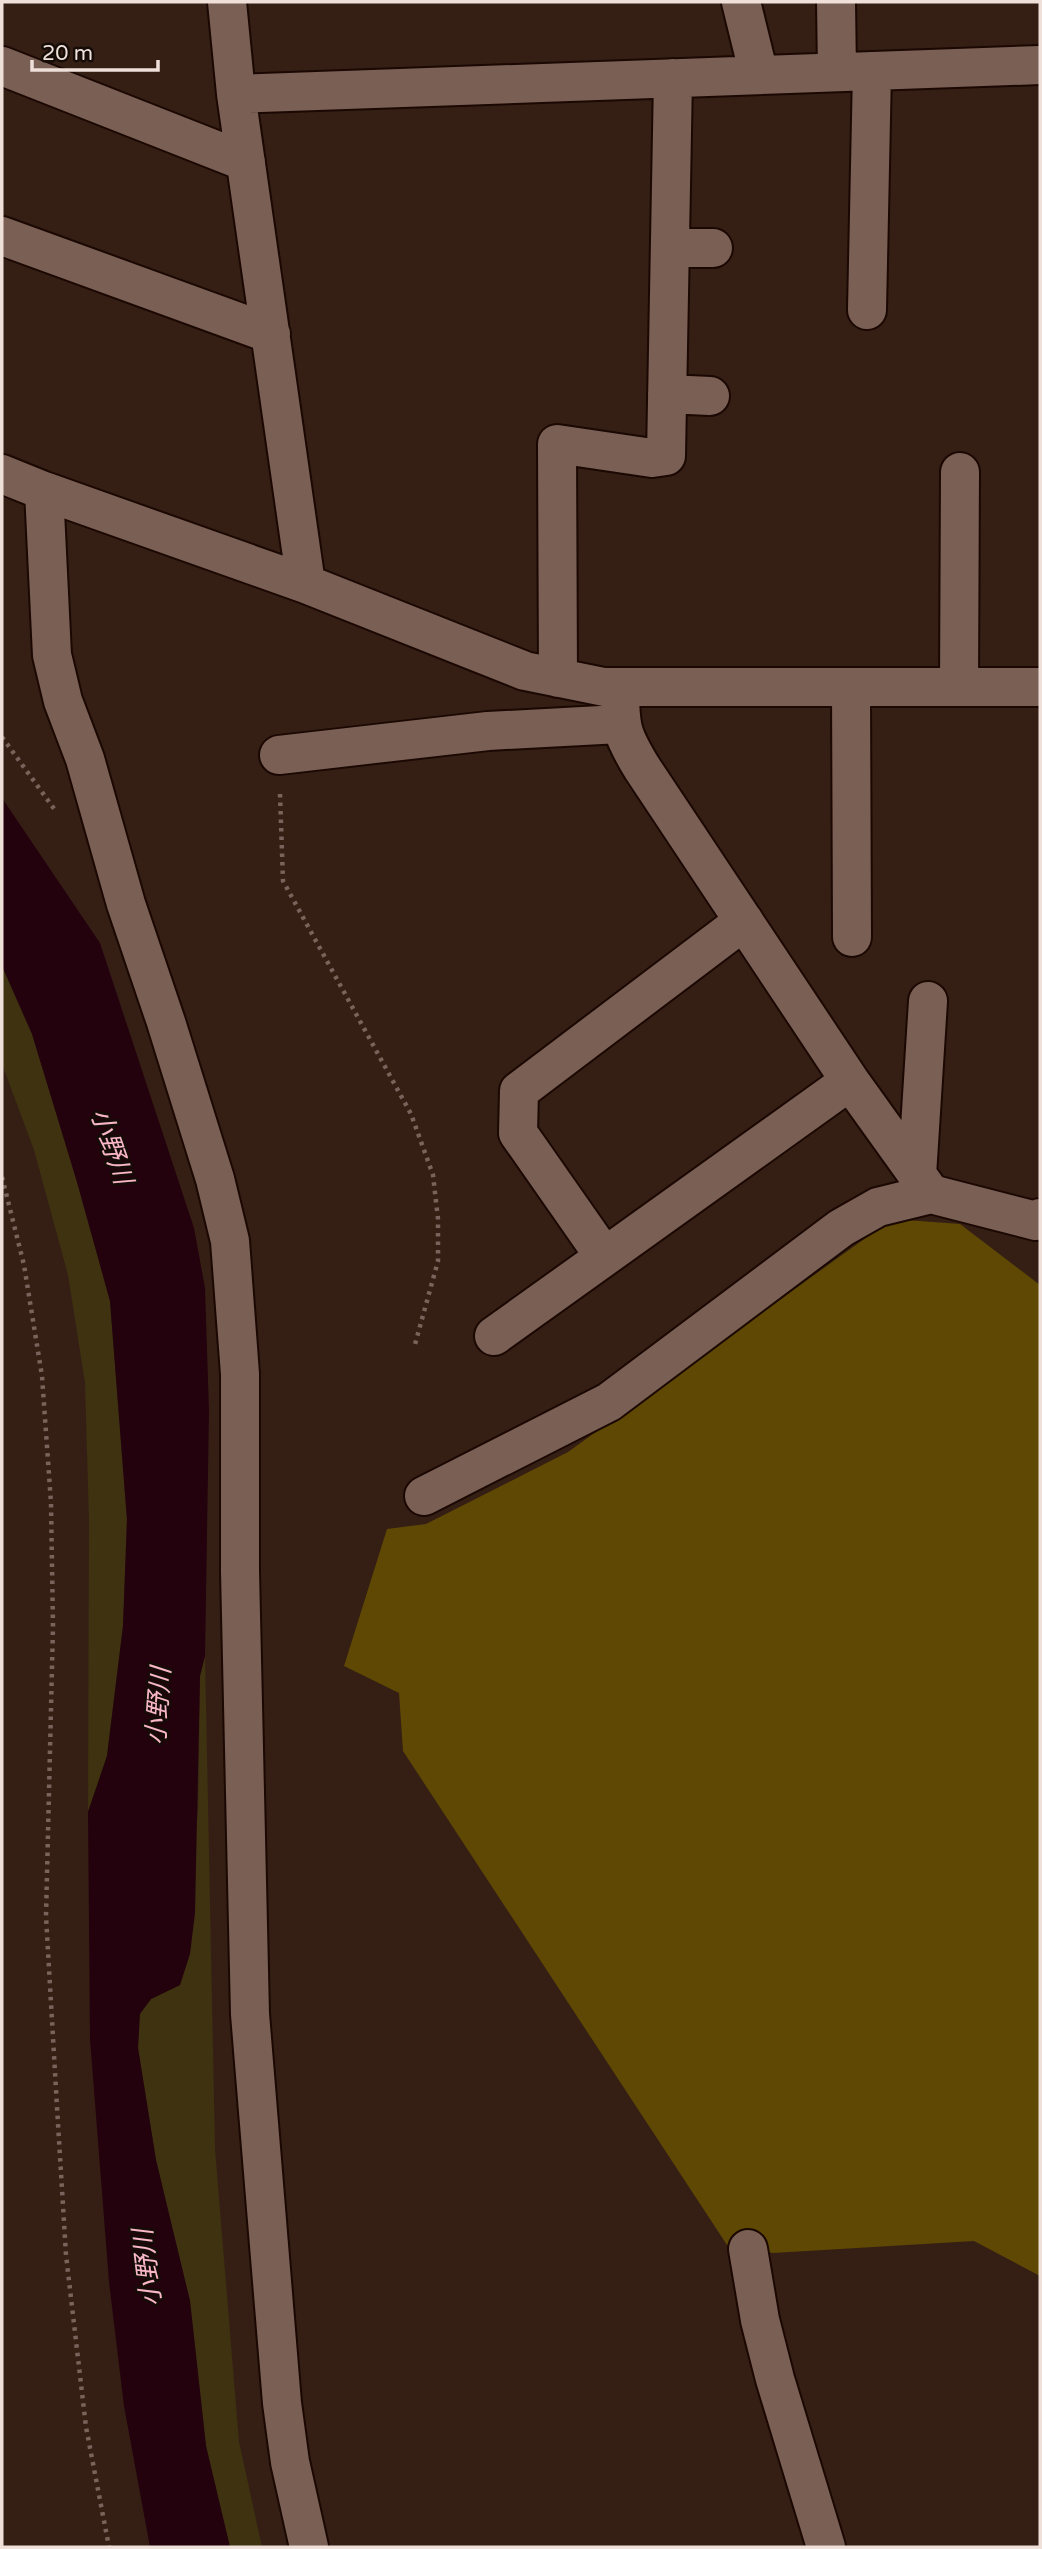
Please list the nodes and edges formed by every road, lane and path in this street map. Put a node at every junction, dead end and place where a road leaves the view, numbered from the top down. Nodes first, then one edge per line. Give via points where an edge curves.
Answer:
1 (227, 2) edge
2 (741, 2) edge
3 (836, 2) edge
4 (1040, 65) edge
5 (2, 66) edge
6 (855, 72) junction
7 (760, 75) junction
8 (673, 78) junction
9 (236, 94) junction
10 (246, 162) junction
11 (2, 236) edge
12 (670, 248) junction
13 (713, 248) dead end
14 (867, 310) dead end
15 (271, 334) junction
16 (667, 394) junction
17 (710, 396) dead end
18 (960, 472) dead end
19 (2, 474) edge
20 (44, 491) junction
21 (306, 584) junction
22 (558, 678) junction
23 (851, 687) junction
24 (959, 687) junction
25 (1040, 687) edge
26 (620, 706) junction
27 (279, 755) joint
28 (744, 920) junction
29 (852, 937) dead end
30 (928, 1002) dead end
31 (850, 1081) junction
32 (2, 1178) edge
33 (924, 1184) junction
34 (1040, 1218) edge
35 (604, 1256) junction
36 (494, 1336) dead end
37 (415, 1348) dead end
38 (424, 1496) dead end
39 (748, 2249) dead end
40 (109, 2547) edge
41 (309, 2547) edge
42 (826, 2547) edge

1 - 9 street
2 - 7 street
3 - 6 street
4 - 6 street
5 - 10 street
6 - 7 street
6 - 14 street
7 - 8 street
8 - 9 street
8 - 12 street
9 - 10 street
10 - 15 street
11 - 15 street
12 - 13 street
12 - 16 street
15 - 21 street
16 - 17 street
16 - 22 street via 666,456 652,458 557,444
18 - 24 street
19 - 20 street
20 - 21 street
20 - 41 street via 52,654 62,701 85,759 230,1241 240,1374 250,2014 282,2403
21 - 22 street via 525,671
22 - 26 street
23 - 24 street
23 - 26 street
23 - 29 street
24 - 25 street
26 - 27 street via 488,731
26 - 28 street via 627,743
27 - 37 path via 283,881 411,1114 433,1175 438,1261
28 - 31 street
28 - 35 street via 519,1091 518,1133
30 - 33 street
31 - 33 street
31 - 35 street
32 - 40 path via 24,1265 42,1376 51,1503 46,1916 55,2080 66,2255 86,2427
33 - 34 street via 1036,1221
33 - 38 street via 841,1228 608,1402
35 - 36 street
39 - 42 street via 772,2367

